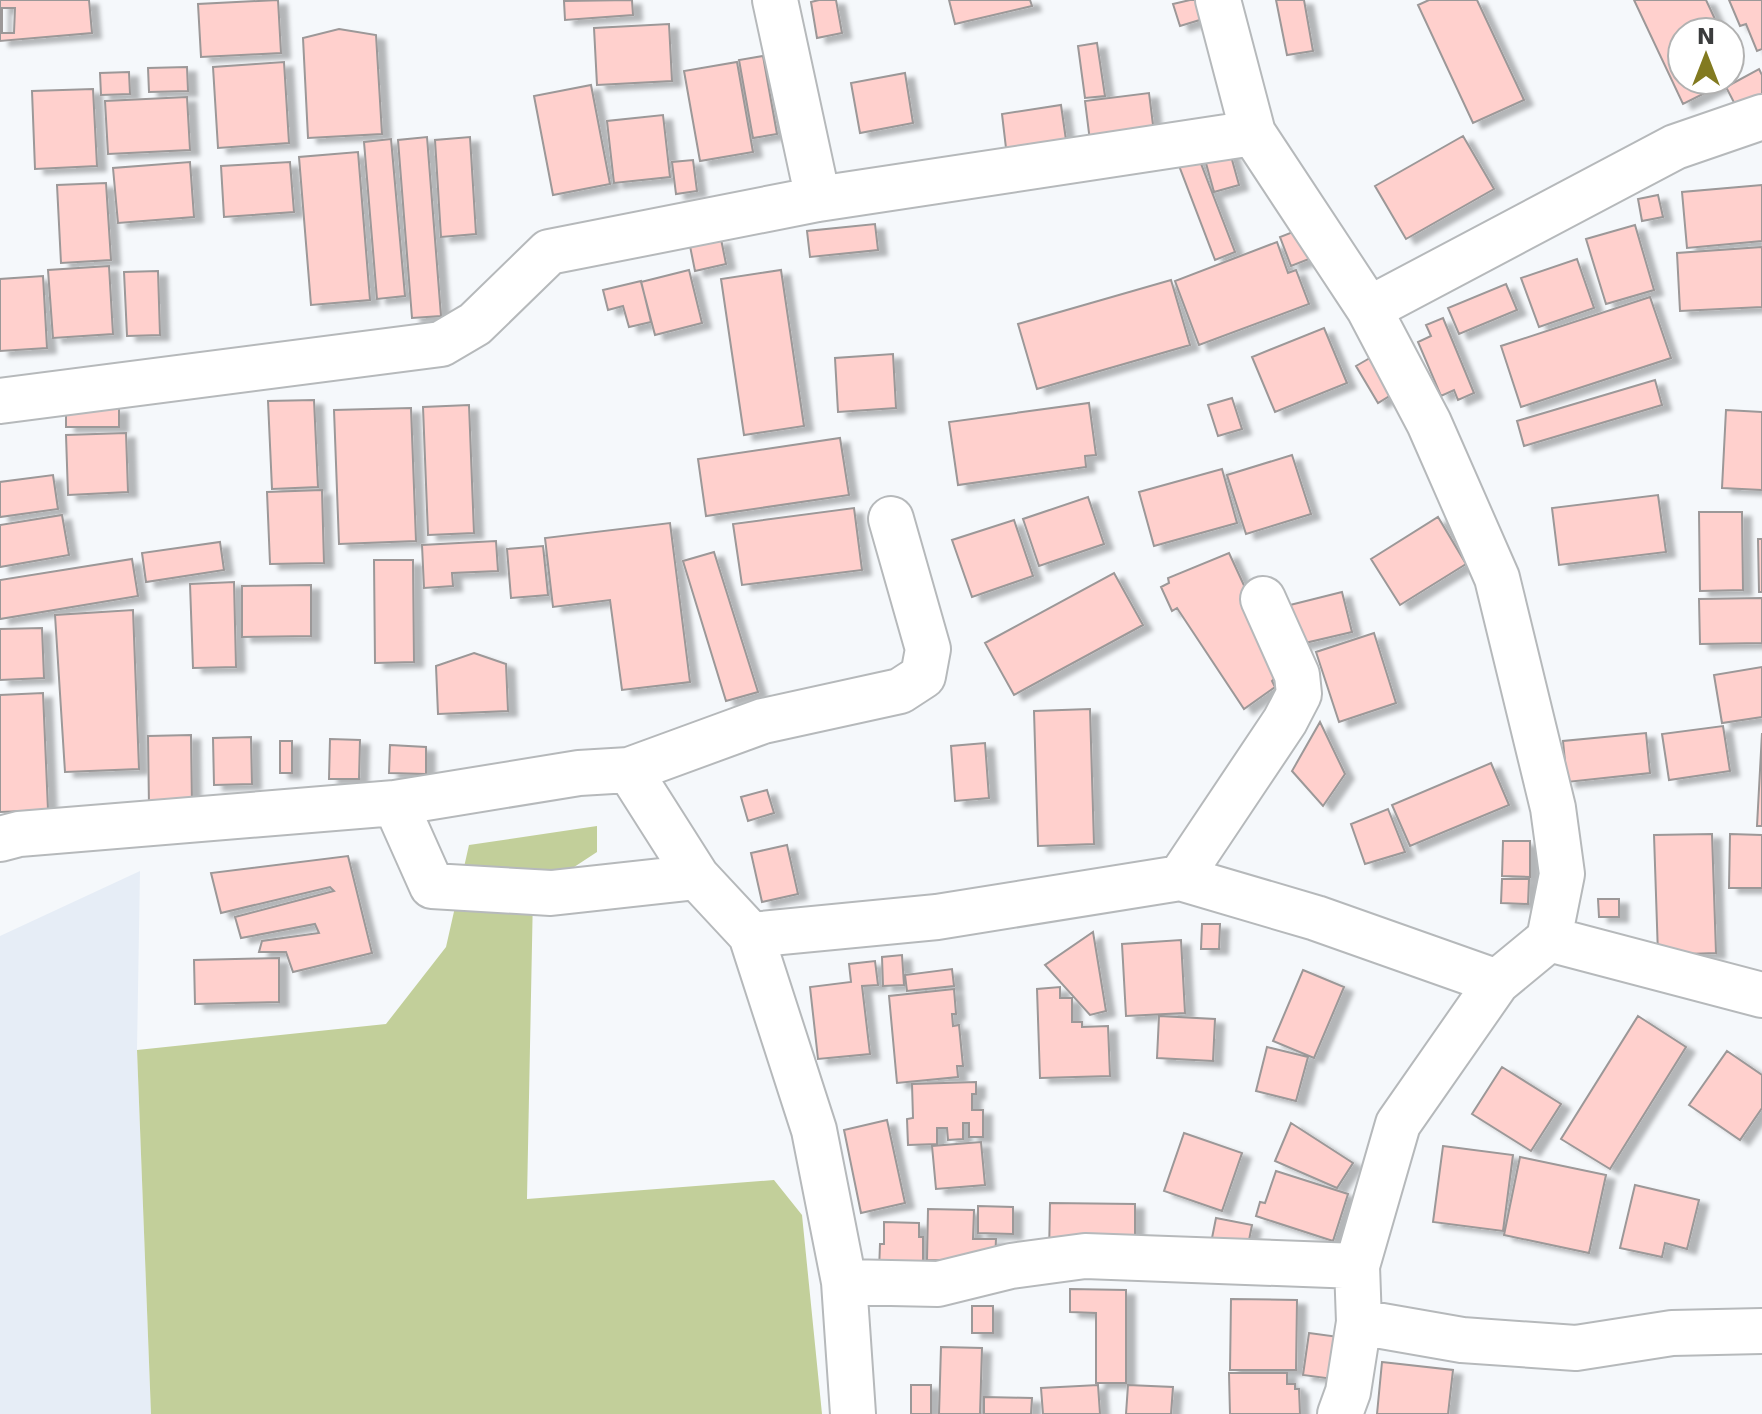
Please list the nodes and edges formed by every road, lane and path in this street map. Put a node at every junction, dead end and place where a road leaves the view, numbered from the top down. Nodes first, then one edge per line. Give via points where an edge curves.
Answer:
1 (775, 0) edge
2 (1218, 0) edge
3 (1762, 117) edge
4 (1253, 133) junction
5 (818, 199) junction
6 (1369, 309) junction
7 (0, 401) edge
8 (891, 519) dead end
9 (1263, 599) dead end
10 (629, 770) junction
11 (395, 803) junction
12 (0, 839) edge
13 (697, 877) junction
14 (1180, 878) junction
15 (751, 935) junction
16 (1549, 939) junction
17 (1497, 982) junction
18 (1762, 995) edge
19 (1357, 1266) junction
20 (844, 1282) junction
21 (1359, 1322) junction
22 (1762, 1331) edge
23 (853, 1414) edge
24 (1340, 1414) edge

1 - 5 street
2 - 4 street
3 - 6 street via 1675,147
4 - 5 street
4 - 6 street
5 - 7 street via 549,252 475,324 441,344
6 - 16 street via 1429,423 1497,578 1553,808 1562,874
8 - 10 street via 928,649 923,676 900,691 763,721
9 - 14 street via 1297,675 1299,694
10 - 11 street via 579,773
10 - 13 street
11 - 12 street
11 - 13 street via 432,886 551,893
13 - 15 street
14 - 15 street via 937,917
14 - 17 street via 1316,918
15 - 20 street via 814,1130
16 - 17 street
16 - 18 street
17 - 19 street via 1398,1124
19 - 20 street via 1085,1256 1011,1266 938,1284
19 - 21 street
20 - 23 street
21 - 22 street via 1462,1340 1576,1348 1672,1333
21 - 24 street

